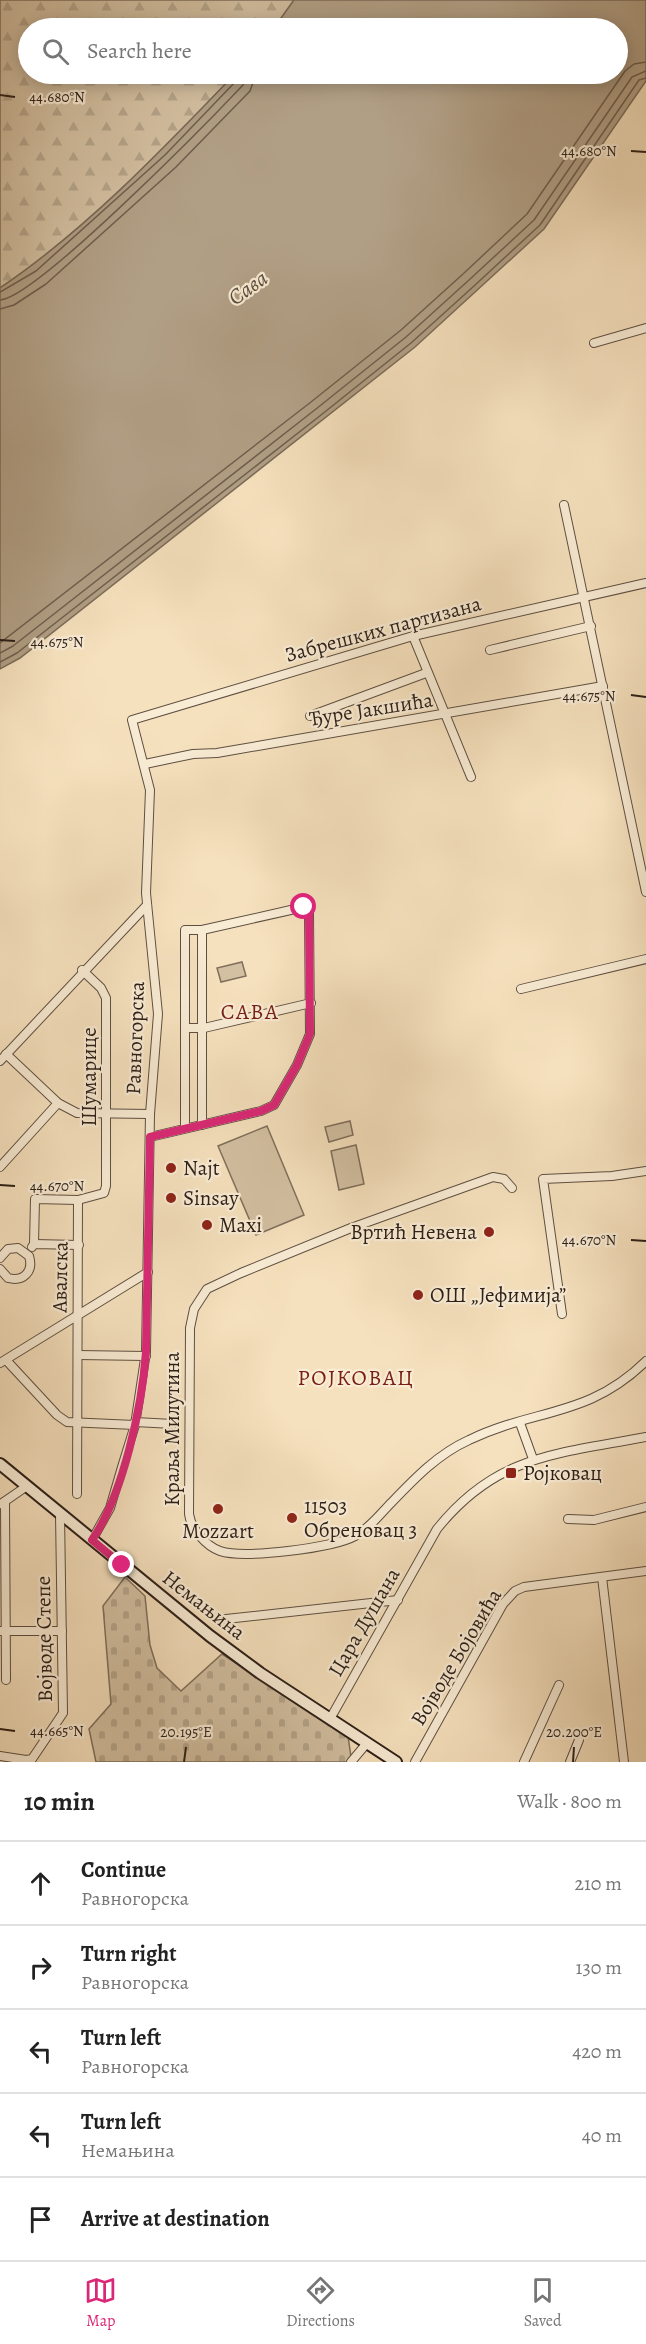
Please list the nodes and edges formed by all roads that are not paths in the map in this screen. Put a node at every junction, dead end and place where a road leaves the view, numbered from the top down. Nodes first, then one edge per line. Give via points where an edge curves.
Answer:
1 (646, 328) edge
2 (594, 343) dead end
3 (564, 505) dead end
4 (646, 583) edge
5 (584, 596) junction
6 (591, 626) junction
7 (412, 636) junction
8 (490, 650) dead end
9 (426, 673) junction
10 (603, 686) junction
11 (445, 715) junction
12 (310, 716) dead end
13 (133, 719) joint
14 (145, 764) junction
15 (471, 777) dead end
16 (646, 892) edge
17 (147, 905) junction
18 (202, 930) junction
19 (646, 959) edge
20 (82, 970) junction
21 (521, 989) dead end
22 (311, 1003) junction
23 (186, 1028) junction
24 (204, 1028) junction
25 (6, 1054) junction
26 (0, 1060) edge
27 (58, 1103) junction
28 (107, 1114) junction
29 (150, 1114) junction
30 (202, 1125) junction
31 (185, 1128) junction
32 (150, 1137) junction
33 (0, 1167) edge
34 (646, 1171) edge
35 (512, 1188) dead end
36 (78, 1200) junction
37 (34, 1244) junction
38 (79, 1245) junction
39 (27, 1252) junction
40 (0, 1258) edge
41 (0, 1269) edge
42 (148, 1272) junction
43 (78, 1313) junction
44 (562, 1314) dead end
45 (78, 1355) junction
46 (146, 1356) junction
47 (646, 1361) edge
48 (3, 1362) edge
49 (135, 1423) junction
50 (520, 1423) junction
51 (78, 1424) junction
52 (173, 1424) dead end
53 (646, 1437) edge
54 (532, 1459) junction
55 (0, 1464) edge
56 (27, 1486) junction
57 (76, 1494) dead end
58 (3, 1503) edge
59 (646, 1507) edge
60 (60, 1514) junction
61 (568, 1519) dead end
62 (92, 1540) junction
63 (646, 1571) edge
64 (602, 1576) junction
65 (398, 1600) junction
66 (225, 1619) dead end
67 (3, 1631) edge
68 (62, 1631) junction
69 (6, 1680) dead end
70 (559, 1685) dead end
71 (330, 1719) junction
72 (579, 1740) dead end
73 (367, 1743) junction
74 (0, 1756) edge
75 (351, 1762) edge
76 (396, 1762) edge
77 (415, 1762) edge
78 (524, 1762) edge
79 (570, 1762) edge
80 (624, 1762) edge

1 - 2 street
3 - 5 street
4 - 5 street, Забрешких партизана
5 - 6 street
5 - 7 street, Забрешких партизана
6 - 8 street
6 - 10 street
7 - 9 street
7 - 13 street, Забрешких партизана
9 - 11 street
9 - 12 street
10 - 11 street, Ђуре Јакшића
10 - 16 street
11 - 14 street, Ђуре Јакшића
11 - 15 street
13 - 14 street, Равногорска
14 - 17 street, Равногорска via 150,790
17 - 20 street
17 - 29 street, Равногорска via 158,1014
18 - 22 street via 304,907 309,913
18 - 23 street via 185,930
18 - 24 street
19 - 21 street
20 - 25 street
20 - 28 street, Шумарице via 104,991 106,998
22 - 24 street
22 - 30 street via 309,1040 274,1105
23 - 24 street
23 - 31 street
24 - 30 street
25 - 26 street
25 - 27 street
27 - 28 street via 77,1113
27 - 33 street
28 - 29 street
28 - 36 street, Шумарице via 104,1193
29 - 32 street, Равногорска
30 - 31 street
31 - 32 street
32 - 42 street, Равногорска
34 - 44 street via 543,1179
35 - 50 street, Краља Милутина via 507,1181 493,1177 351,1228 207,1289 194,1309 190,1328 190,1521 211,1546 233,1554 340,1542 369,1526 438,1458 468,1440
36 - 37 street via 35,1199
36 - 38 street, Авалска
37 - 38 street
37 - 39 street
38 - 43 street, Авалска
39 - 40 street via 12,1248
39 - 41 street via 31,1266 22,1278 8,1278
42 - 43 street
42 - 46 street, Равногорска
43 - 45 street, Авалска
43 - 48 street
45 - 46 street
45 - 51 street, Авалска
46 - 49 street, Равногорска
47 - 50 street, Краља Милутина via 600,1396 574,1408
48 - 51 street via 57,1415
49 - 51 street
49 - 52 street
49 - 62 street, Равногорска via 110,1508
50 - 54 street
51 - 57 street, Авалска
53 - 54 street, Цара Душана
54 - 65 street, Цара Душана via 492,1478 458,1504 437,1529
55 - 56 street, Немањина
56 - 58 street
56 - 60 street, Немањина
58 - 67 street
59 - 61 street via 594,1520
60 - 62 street, Немањина
60 - 68 street, Војводе Степе
62 - 71 street, Немањина via 210,1636
63 - 64 street, Војводе Бојовића
64 - 77 street, Војводе Бојовића via 524,1587 508,1598
64 - 80 street
65 - 66 street
65 - 71 street, Цара Душана
67 - 68 street
67 - 69 street
68 - 74 street, Војводе Степе via 63,1713 32,1759
70 - 78 street
71 - 73 street, Немањина
72 - 79 street
73 - 75 street
73 - 76 street, Немањина

